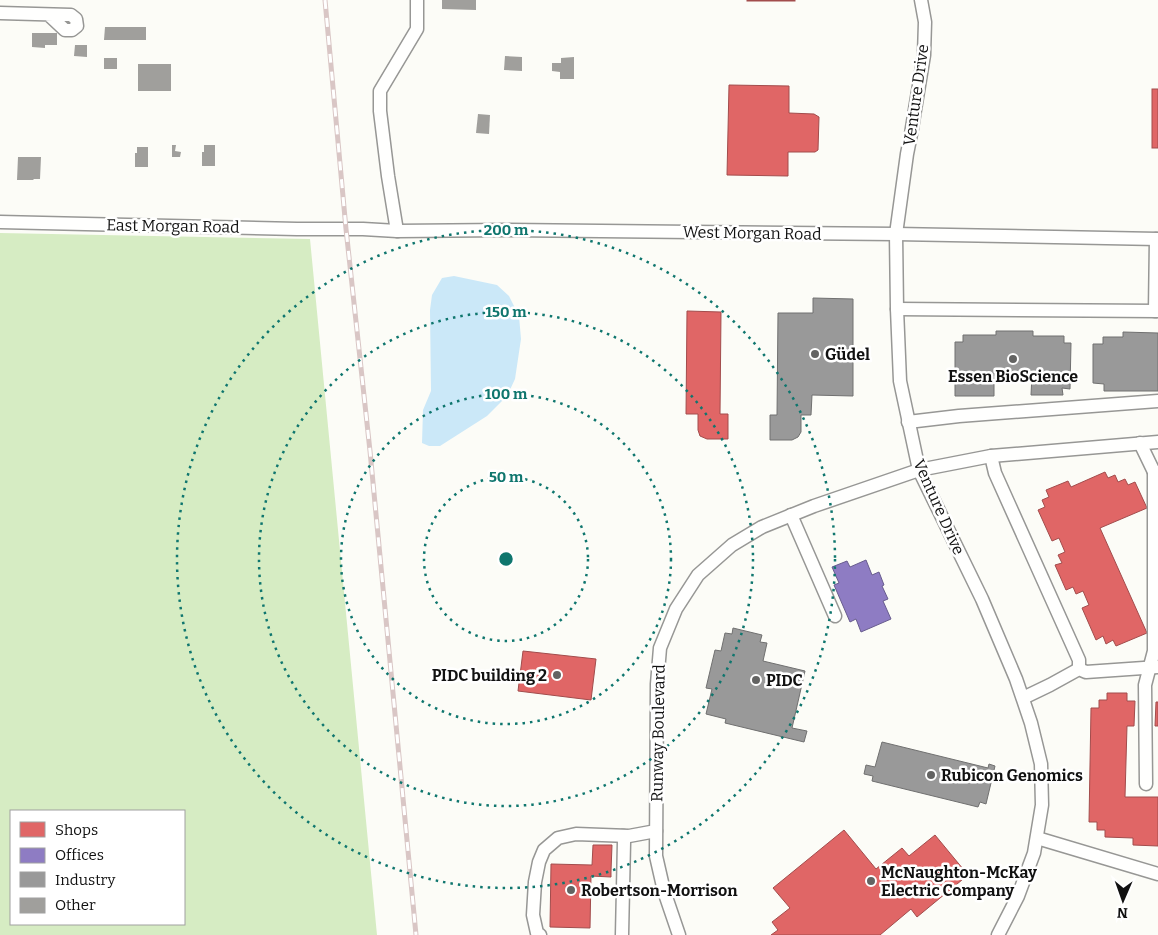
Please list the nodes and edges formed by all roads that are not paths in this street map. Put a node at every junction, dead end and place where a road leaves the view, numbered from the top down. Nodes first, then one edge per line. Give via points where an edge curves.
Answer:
1 (417, 0) edge
2 (921, 0) edge
3 (0, 13) edge
4 (49, 14) dead end
5 (0, 222) edge
6 (346, 229) joint
7 (397, 231) junction
8 (896, 234) junction
9 (1157, 239) edge
10 (897, 309) junction
11 (1156, 311) edge
12 (1158, 401) edge
13 (908, 422) junction
14 (1158, 442) edge
15 (1140, 443) junction
16 (991, 456) junction
17 (919, 470) junction
18 (1156, 472) edge
19 (791, 515) junction
20 (835, 616) dead end
21 (1154, 667) edge
22 (1079, 669) junction
23 (1023, 698) junction
24 (1146, 784) dead end
25 (656, 831) junction
26 (623, 836) junction
27 (1037, 838) junction
28 (1158, 874) edge
29 (540, 935) edge
30 (622, 935) edge
31 (679, 935) edge
32 (998, 935) edge

1 - 7 street via 417,29 380,91
2 - 8 street, Venture Drive via 925,22 924,55
3 - 4 street
5 - 6 street, East Morgan Road
6 - 7 street, West Morgan Road
7 - 8 street, West Morgan Road
8 - 9 street, West Morgan Road
8 - 10 street, Venture Drive
9 - 11 street
10 - 11 street
10 - 13 street, Venture Drive via 900,381
12 - 13 street
13 - 17 street, Venture Drive
14 - 15 street, Runway Boulevard
15 - 16 street, Runway Boulevard
15 - 18 street
16 - 17 street, Runway Boulevard
16 - 22 street via 995,473 1079,660
17 - 19 street, Runway Boulevard
17 - 23 street, Venture Drive via 982,599
18 - 21 street
19 - 20 street
19 - 25 street, Runway Boulevard via 732,545 698,575 676,609 660,648
21 - 22 street via 1086,672
21 - 24 street via 1145,685
22 - 23 street
23 - 27 street, Venture Drive via 1040,764 1042,805
25 - 26 street
25 - 31 street, Runway Boulevard via 656,856
26 - 29 street via 576,834 558,838 544,850 539,862 532,915
26 - 30 street
27 - 28 street
27 - 32 street, Venture Drive via 1018,896

